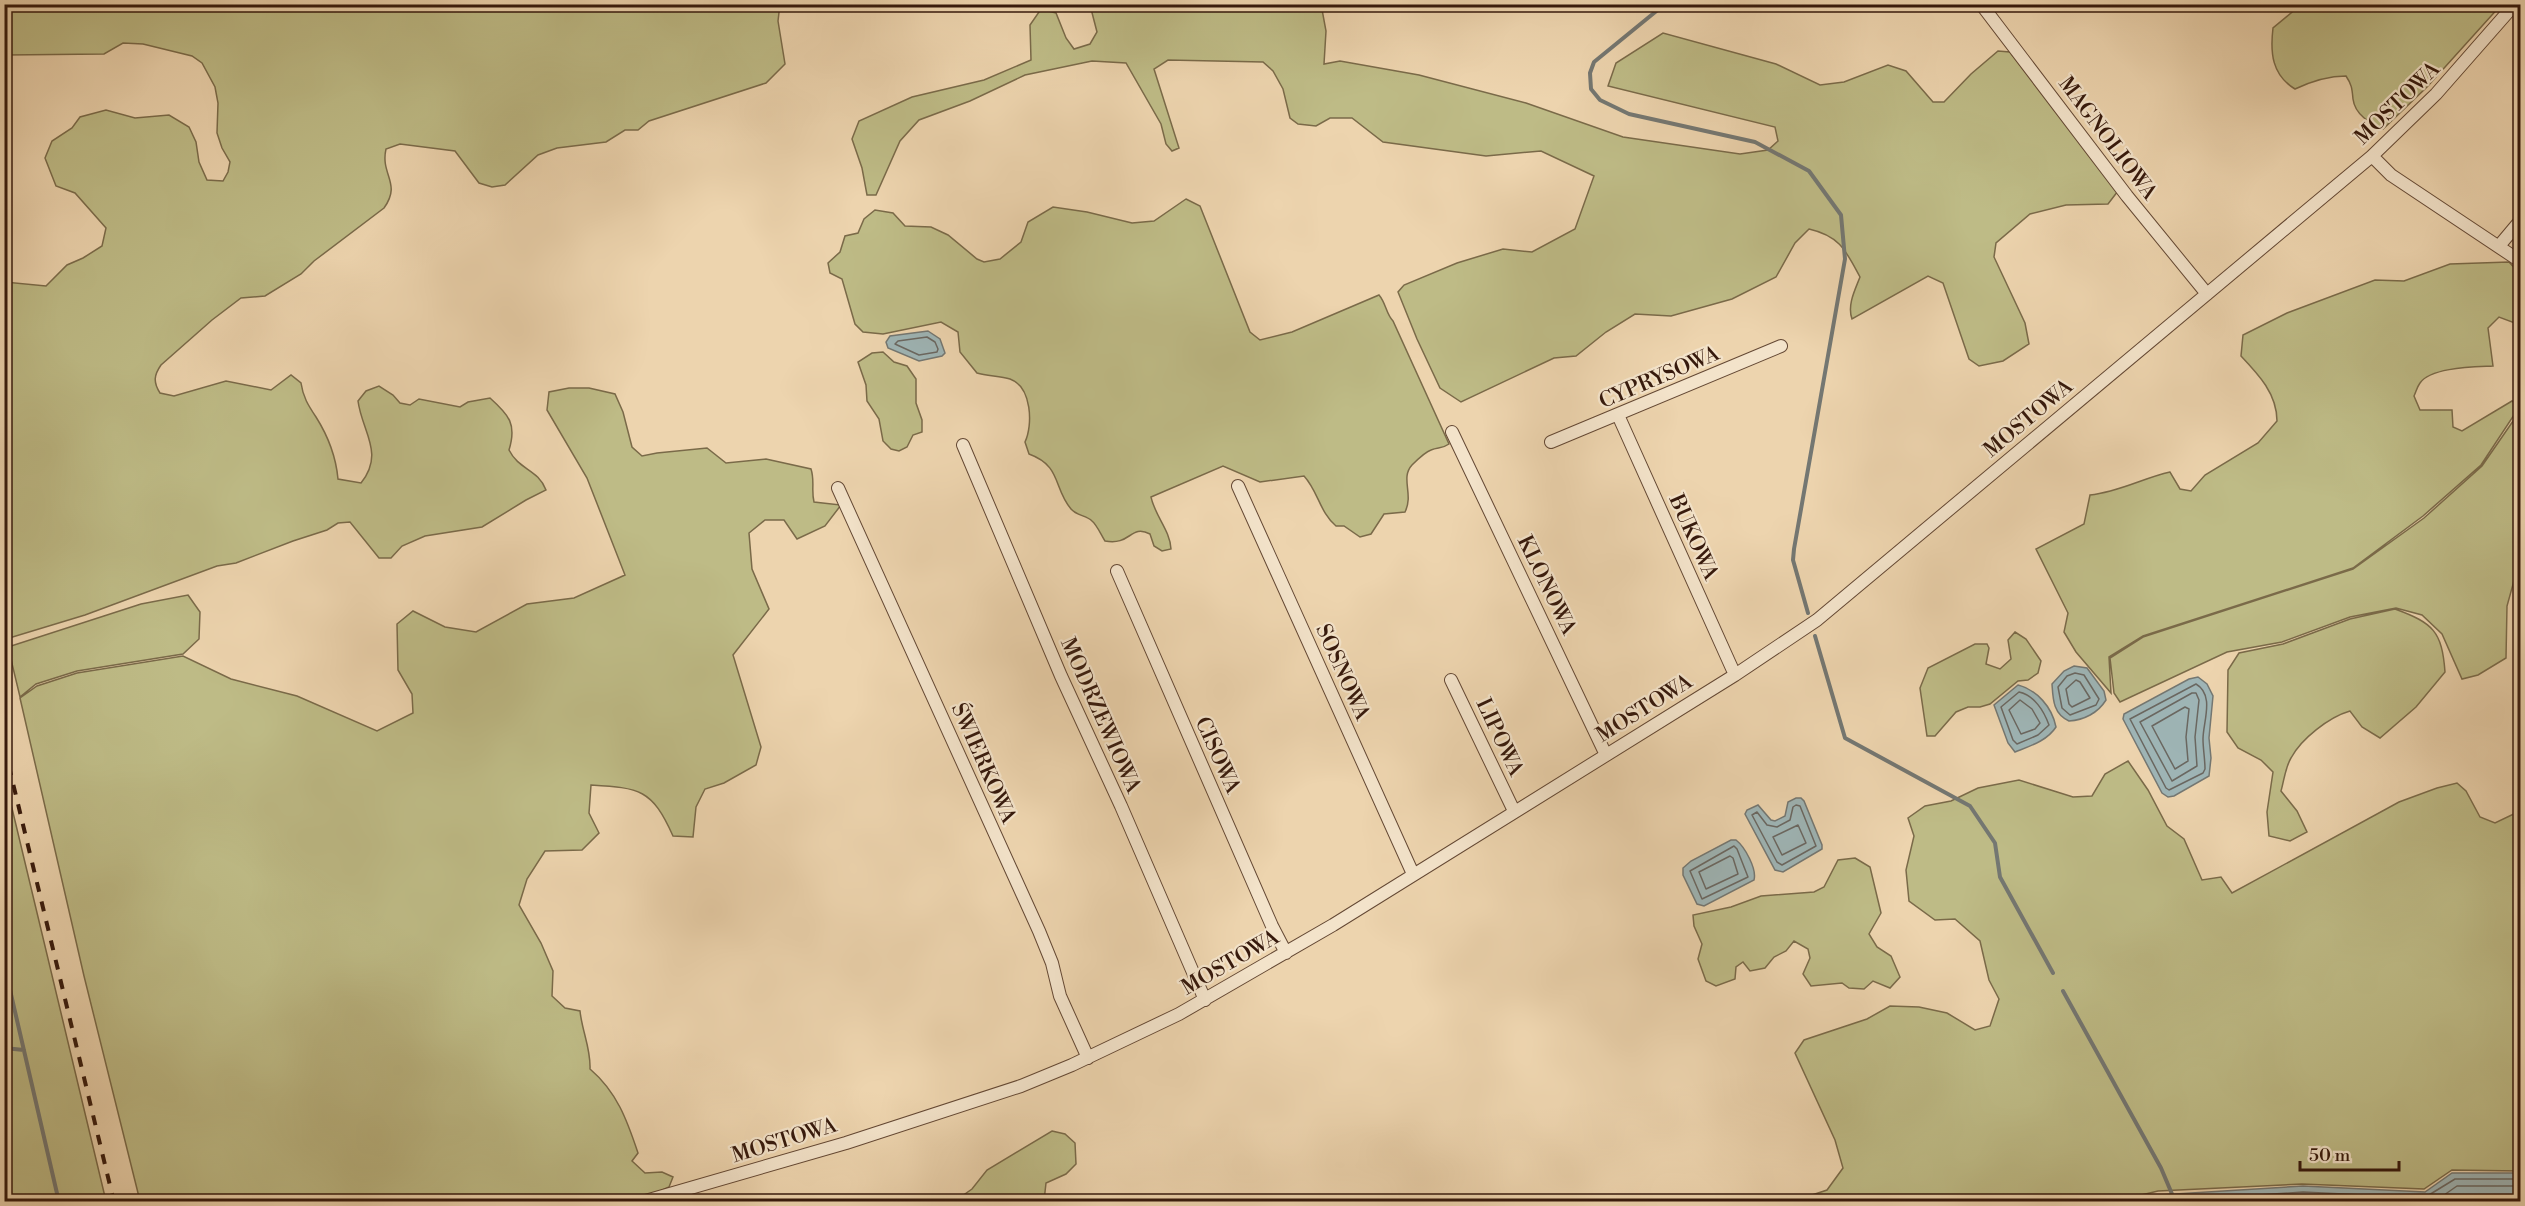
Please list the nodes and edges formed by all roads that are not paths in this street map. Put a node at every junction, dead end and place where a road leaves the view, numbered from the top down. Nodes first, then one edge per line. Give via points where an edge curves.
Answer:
1 (1981, 4) edge
2 (2515, 4) edge
3 (2372, 156) junction
4 (2520, 221) edge
5 (2499, 246) junction
6 (2520, 261) edge
7 (2207, 294) junction
8 (1781, 346) dead end
9 (1618, 416) junction
10 (1452, 432) dead end
11 (1551, 442) dead end
12 (963, 445) dead end
13 (1238, 486) dead end
14 (838, 488) dead end
15 (1117, 572) dead end
16 (1735, 675) junction
17 (1452, 680) dead end
18 (1606, 755) junction
19 (1514, 811) junction
20 (1413, 874) junction
21 (1286, 953) junction
22 (1205, 1000) junction
23 (1088, 1058) junction
24 (642, 1202) edge

1 - 7 street, MAGNOLIOWA
2 - 3 street, MOSTOWA via 2436,94
3 - 5 street via 2391,176
3 - 7 street, MOSTOWA
4 - 5 street
5 - 6 street
7 - 16 street, MOSTOWA via 1817,620
8 - 9 street, CYPRYSOWA
9 - 11 street, CYPRYSOWA
9 - 16 street, BUKOWA
10 - 18 street, KLONOWA
12 - 22 street, MODRZEWIOWA
13 - 20 street, SOSNOWA
14 - 23 street, ŚWIERKOWA via 1039,931 1060,996
15 - 21 street, CISOWA
16 - 18 street, MOSTOWA
17 - 19 street, LIPOWA
18 - 19 street, MOSTOWA
19 - 20 street, MOSTOWA
20 - 21 street, MOSTOWA
21 - 22 street, MOSTOWA
22 - 23 street, MOSTOWA
23 - 24 street, MOSTOWA via 966,1104

